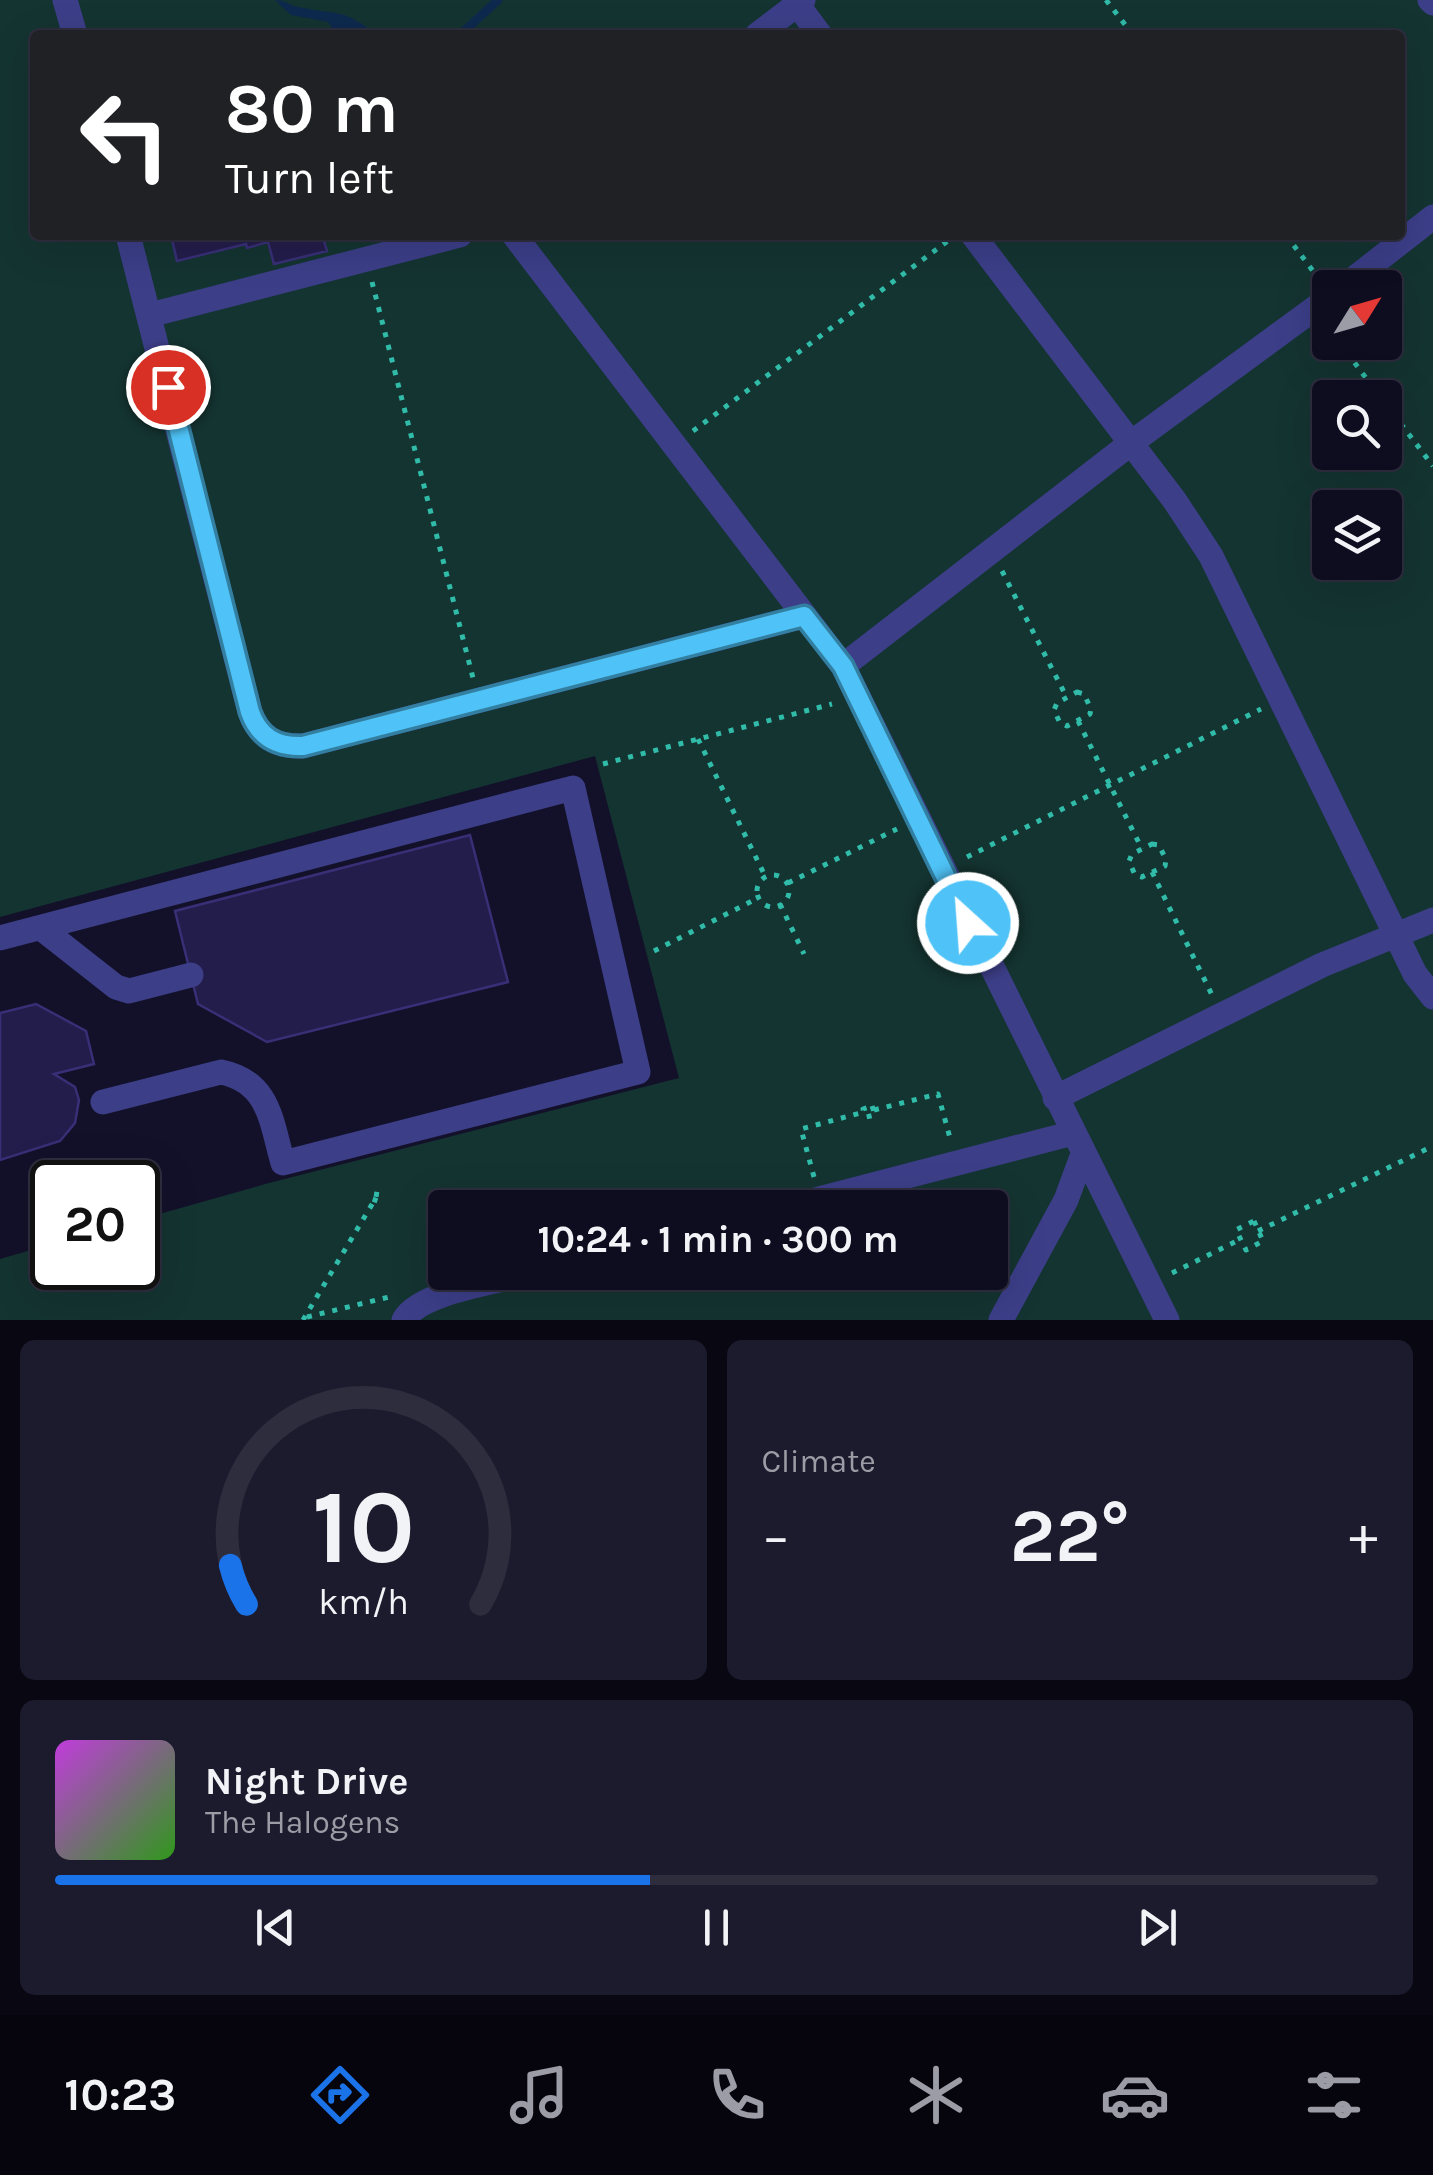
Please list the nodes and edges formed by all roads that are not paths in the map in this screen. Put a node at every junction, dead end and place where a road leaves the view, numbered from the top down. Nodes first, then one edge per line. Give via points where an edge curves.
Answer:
1 (65, 0) edge
2 (798, 2) edge
3 (73, 30) edge
4 (763, 30) edge
5 (817, 30) edge
6 (1433, 217) edge
7 (1405, 236) edge
8 (129, 240) edge
9 (440, 240) edge
10 (518, 240) edge
11 (976, 240) edge
12 (1400, 240) edge
13 (1356, 270) edge
14 (1312, 302) edge
15 (150, 315) junction
16 (1131, 443) junction
17 (804, 616) junction
18 (843, 666) junction
19 (1433, 920) edge
20 (41, 928) junction
21 (1397, 934) junction
22 (0, 938) edge
23 (191, 975) dead end
24 (1433, 997) edge
25 (1055, 1098) junction
26 (104, 1102) dead end
27 (1078, 1144) junction
28 (867, 1190) edge
29 (464, 1290) edge
30 (408, 1314) edge
31 (1002, 1320) edge
32 (1166, 1320) edge

1 - 3 lane
2 - 4 lane
2 - 5 lane
6 - 7 lane
8 - 15 lane
9 - 15 lane
10 - 17 lane
11 - 16 lane
12 - 13 lane
14 - 16 lane
15 - 17 lane via 250,712 259,731 280,744 303,746
16 - 18 lane
16 - 21 lane via 1211,556
17 - 18 lane
18 - 25 lane
19 - 21 lane
20 - 22 lane
20 - 23 lane via 116,987 129,991
20 - 26 lane via 573,788 638,1072 283,1163 267,1106 249,1081 234,1075 221,1072
21 - 24 lane
21 - 25 lane
25 - 27 lane
27 - 28 lane
27 - 31 lane via 1066,1200
27 - 32 lane
29 - 30 lane via 429,1299

